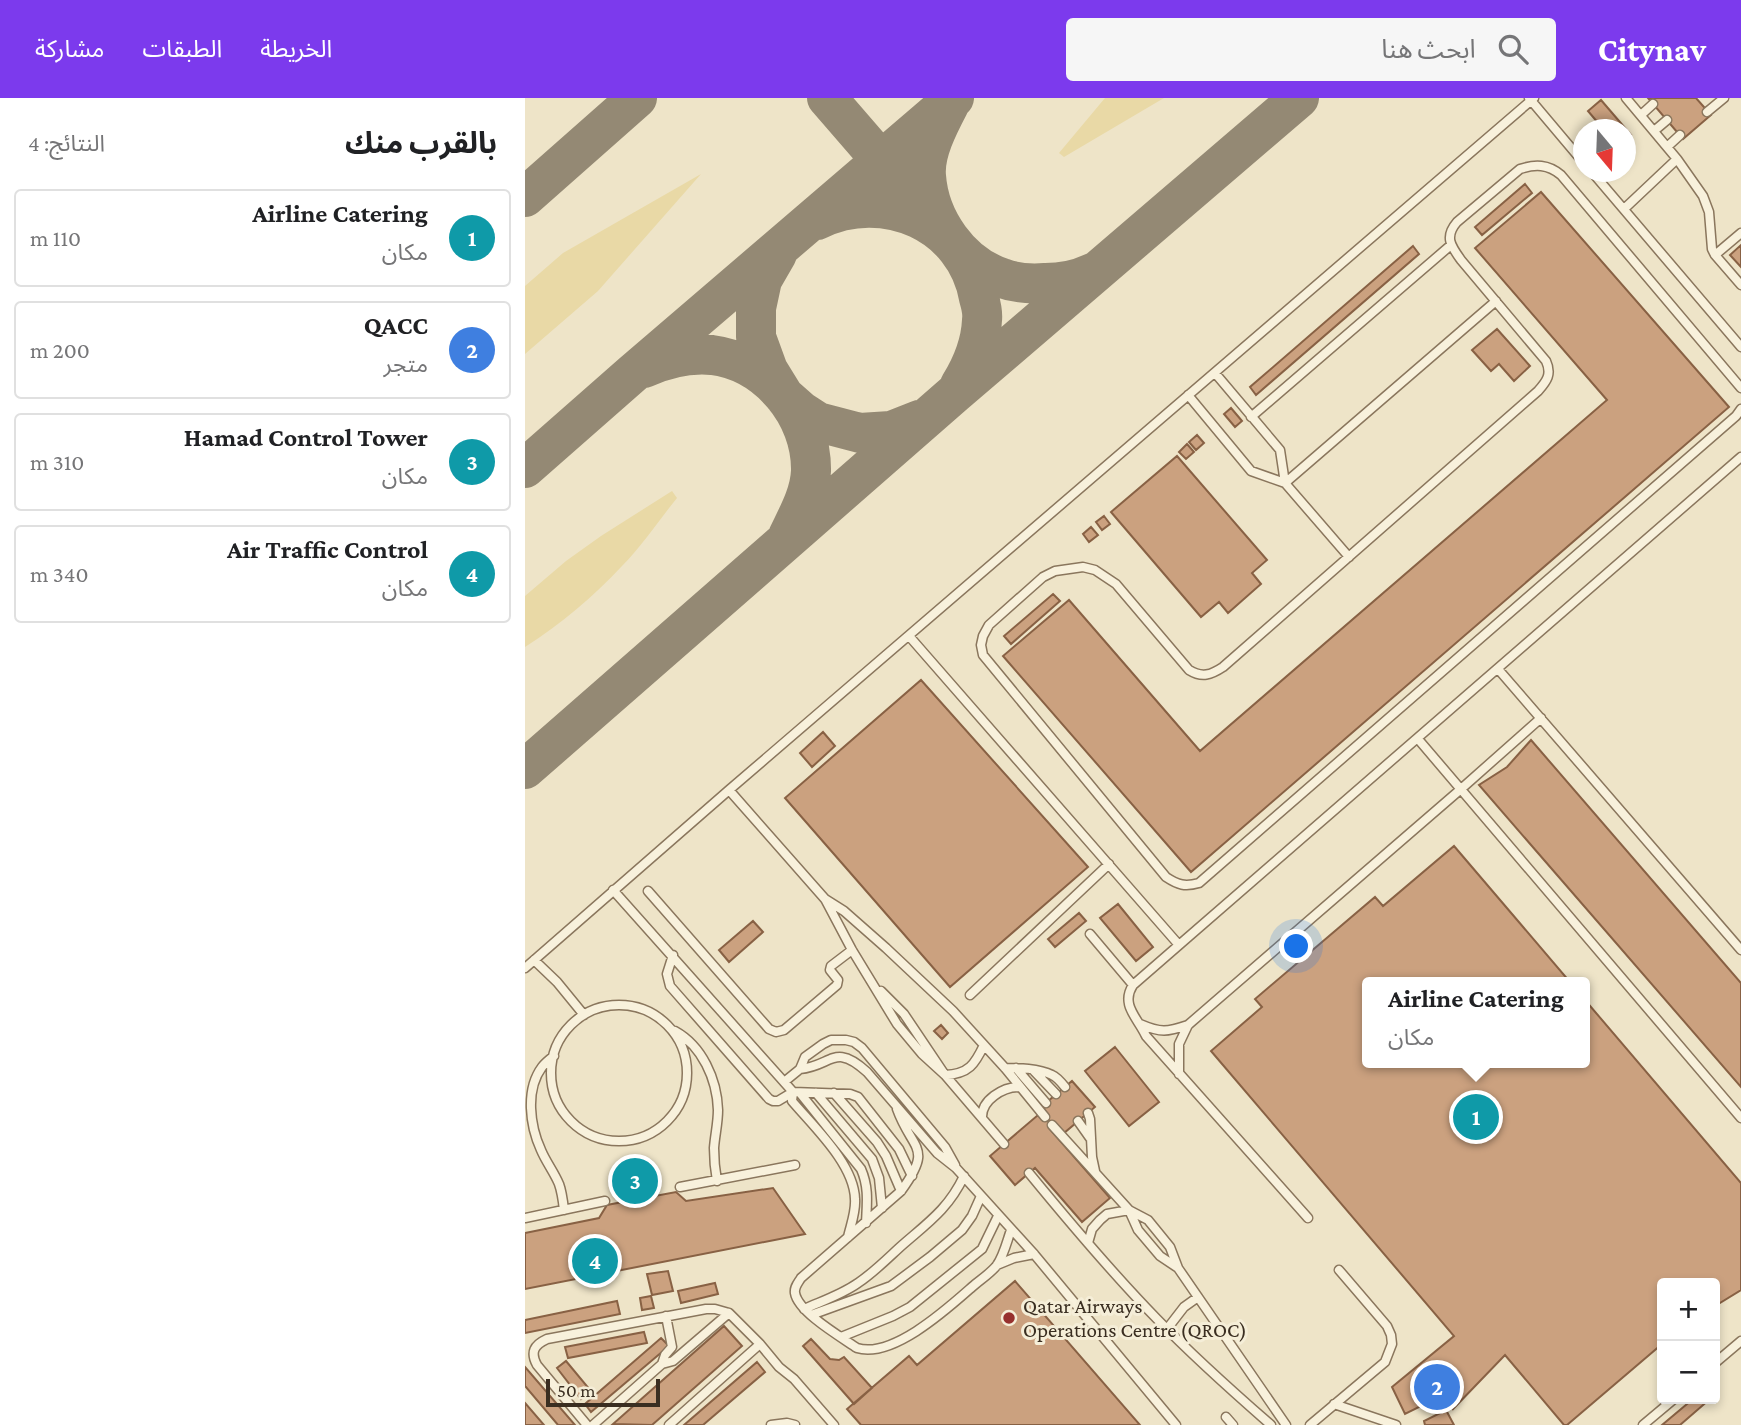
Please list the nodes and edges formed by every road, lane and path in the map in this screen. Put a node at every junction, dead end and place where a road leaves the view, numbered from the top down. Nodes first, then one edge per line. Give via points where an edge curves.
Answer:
1 (1626, 98) edge
2 (1724, 98) edge
3 (1531, 99) edge
4 (1653, 104) dead end
5 (1707, 111) dead end
6 (1641, 115) junction
7 (1667, 120) dead end
8 (1654, 131) junction
9 (1680, 135) dead end
10 (1667, 147) junction
11 (1573, 149) edge
12 (1677, 159) junction
13 (1600, 182) edge
14 (1623, 209) junction
15 (1741, 233) edge
16 (1451, 245) junction
17 (1716, 256) junction
18 (1741, 285) edge
19 (1496, 301) junction
20 (1741, 348) edge
21 (1215, 373) junction
22 (1741, 388) edge
23 (1188, 395) junction
24 (1741, 409) edge
25 (1251, 417) junction
26 (1741, 457) edge
27 (1285, 483) junction
28 (1349, 557) junction
29 (909, 636) junction
30 (1498, 669) junction
31 (1541, 718) junction
32 (1418, 739) junction
33 (1461, 789) junction
34 (729, 790) junction
35 (1109, 864) junction
36 (614, 890) junction
37 (648, 891) dead end
38 (825, 899) junction
39 (1090, 934) dead end
40 (1179, 945) junction
41 (852, 950) junction
42 (1741, 950) edge
43 (673, 955) junction
44 (534, 960) junction
45 (525, 968) edge
46 (1133, 985) junction
47 (970, 995) dead end
48 (584, 1015) junction
49 (1140, 1024) junction
50 (1188, 1025) junction
51 (671, 1029) junction
52 (984, 1045) junction
53 (554, 1056) junction
54 (1005, 1068) junction
55 (1016, 1068) junction
56 (800, 1069) junction
57 (1033, 1070) junction
58 (945, 1074) junction
59 (1179, 1074) junction
60 (784, 1082) junction
61 (1019, 1087) junction
62 (1065, 1087) dead end
63 (796, 1093) junction
64 (816, 1093) junction
65 (834, 1093) junction
66 (1056, 1094) dead end
67 (893, 1101) junction
68 (1046, 1102) dead end
69 (1088, 1113) dead end
70 (1045, 1117) dead end
71 (982, 1118) junction
72 (1741, 1118) edge
73 (1078, 1121) dead end
74 (1052, 1125) dead end
75 (1090, 1138) junction
76 (1004, 1144) dead end
77 (795, 1165) dead end
78 (957, 1168) junction
79 (1029, 1173) dead end
80 (1095, 1174) junction
81 (912, 1176) junction
82 (964, 1176) junction
83 (717, 1181) junction
84 (680, 1187) dead end
85 (901, 1191) junction
86 (981, 1196) junction
87 (605, 1201) dead end
88 (882, 1208) junction
89 (564, 1210) junction
90 (1129, 1210) junction
91 (998, 1216) junction
92 (525, 1218) edge
93 (1308, 1218) dead end
94 (866, 1223) junction
95 (1011, 1230) junction
96 (848, 1237) junction
97 (1088, 1243) junction
98 (1034, 1254) junction
99 (997, 1265) junction
100 (1178, 1268) junction
101 (1339, 1270) dead end
102 (1198, 1297) junction
103 (808, 1312) junction
104 (729, 1313) junction
105 (666, 1316) junction
106 (1167, 1329) junction
107 (841, 1337) junction
108 (1741, 1341) edge
109 (760, 1344) junction
110 (1720, 1359) edge
111 (662, 1364) junction
112 (1334, 1404) junction
113 (1668, 1404) edge
114 (1226, 1417) dead end
115 (587, 1425) edge
116 (593, 1425) edge
117 (669, 1425) edge
118 (771, 1425) edge
119 (795, 1425) edge
120 (834, 1425) edge
121 (1176, 1425) edge
122 (1233, 1425) edge
123 (1271, 1425) edge
124 (1286, 1425) edge
125 (1310, 1425) edge
126 (1396, 1425) edge
127 (1643, 1425) edge

1 - 6 lane
2 - 5 lane
3 - 11 lane
3 - 21 lane
4 - 6 lane
6 - 8 lane
7 - 8 lane
8 - 10 lane
9 - 10 lane
10 - 12 lane
12 - 14 lane
12 - 17 lane via 1707,204
13 - 14 lane
14 - 20 lane
15 - 17 lane
16 - 19 lane
16 - 22 lane via 1451,229 1457,222 1520,169 1531,165 1553,168
16 - 25 lane
17 - 18 lane
19 - 27 lane
19 - 28 lane via 1546,361 1549,376 1545,383
21 - 23 lane
21 - 25 lane
23 - 27 lane via 1251,471
23 - 29 lane
24 - 28 lane via 1199,883 1178,885 1166,877 983,655 981,645 989,625 1043,578 1055,571 1083,568 1116,584 1189,670 1205,676 1223,667
25 - 27 lane via 1280,450
26 - 30 lane
27 - 28 lane
29 - 34 lane
29 - 35 lane
30 - 31 lane
30 - 32 lane
31 - 33 lane
31 - 42 lane
32 - 33 lane
32 - 40 lane
33 - 50 lane
33 - 72 lane
34 - 36 lane
34 - 38 lane
35 - 40 lane
35 - 47 lane
36 - 43 lane
36 - 44 lane
37 - 41 lane via 776,1032 787,1028 837,985 831,966
38 - 41 lane
38 - 52 lane via 886,948
39 - 46 lane
40 - 46 lane
41 - 58 lane via 897,1024
43 - 60 lane
43 - 63 lane via 667,974 670,986 769,1099 778,1101
44 - 45 lane
44 - 48 lane
46 - 49 lane via 1128,1003
48 - 51 lane via 624,1005 650,1012
48 - 53 lane via 565,1032
49 - 50 lane via 1163,1032
49 - 59 lane
50 - 59 lane via 1179,1044
51 - 53 lane via 687,1065 685,1090 666,1122 633,1140 596,1137 574,1124 554,1093
51 - 83 lane via 697,1047 711,1074 718,1106
52 - 54 lane
52 - 58 lane via 971,1067
53 - 89 lane via 537,1076 531,1112 541,1152 562,1192
54 - 55 lane
54 - 61 lane
55 - 57 lane
55 - 68 lane
56 - 60 lane
56 - 67 lane via 815,1067 830,1057 850,1059
56 - 78 lane via 805,1057 823,1044 838,1039 853,1042 945,1147
57 - 62 lane via 1053,1075
57 - 66 lane
58 - 71 lane
59 - 93 lane
60 - 63 lane
61 - 70 lane
61 - 71 lane via 996,1095 984,1107
63 - 64 lane
63 - 94 lane via 861,1169 868,1191
63 - 96 lane via 792,1101 846,1168 854,1190
64 - 65 lane
64 - 88 lane via 872,1159
65 - 81 lane via 858,1097 899,1149
65 - 85 lane via 877,1142
67 - 78 lane via 937,1153
67 - 81 lane via 919,1153
69 - 75 lane
71 - 76 lane
73 - 75 lane
74 - 80 lane
75 - 80 lane
77 - 83 lane
78 - 82 lane
79 - 97 lane
80 - 90 lane
81 - 85 lane
82 - 86 lane
82 - 103 lane via 944,1209 876,1269
83 - 84 lane
85 - 88 lane
86 - 91 lane
86 - 103 lane via 963,1230 891,1286
87 - 89 lane
88 - 94 lane
89 - 92 lane
90 - 97 lane via 1107,1214 1092,1228
90 - 100 lane via 1138,1230 1160,1256
90 - 100 lane via 1148,1220 1170,1247
91 - 95 lane
91 - 107 lane via 982,1249 910,1307
94 - 96 lane
95 - 98 lane
95 - 99 lane
96 - 103 lane via 796,1285 796,1296
97 - 106 lane
98 - 99 lane
98 - 121 lane
99 - 107 lane via 898,1342 864,1350
100 - 102 lane
101 - 112 lane via 1387,1326 1392,1345 1385,1362
102 - 106 lane
102 - 124 lane
103 - 107 lane
104 - 105 lane via 706,1309
104 - 109 lane
104 - 111 lane via 673,1361
105 - 111 lane via 673,1347
105 - 115 lane via 547,1339 536,1346 537,1366
106 - 123 lane
108 - 110 lane
109 - 117 lane
109 - 120 lane
111 - 116 lane
112 - 125 lane
112 - 126 lane
113 - 127 lane
114 - 122 lane
118 - 119 lane

